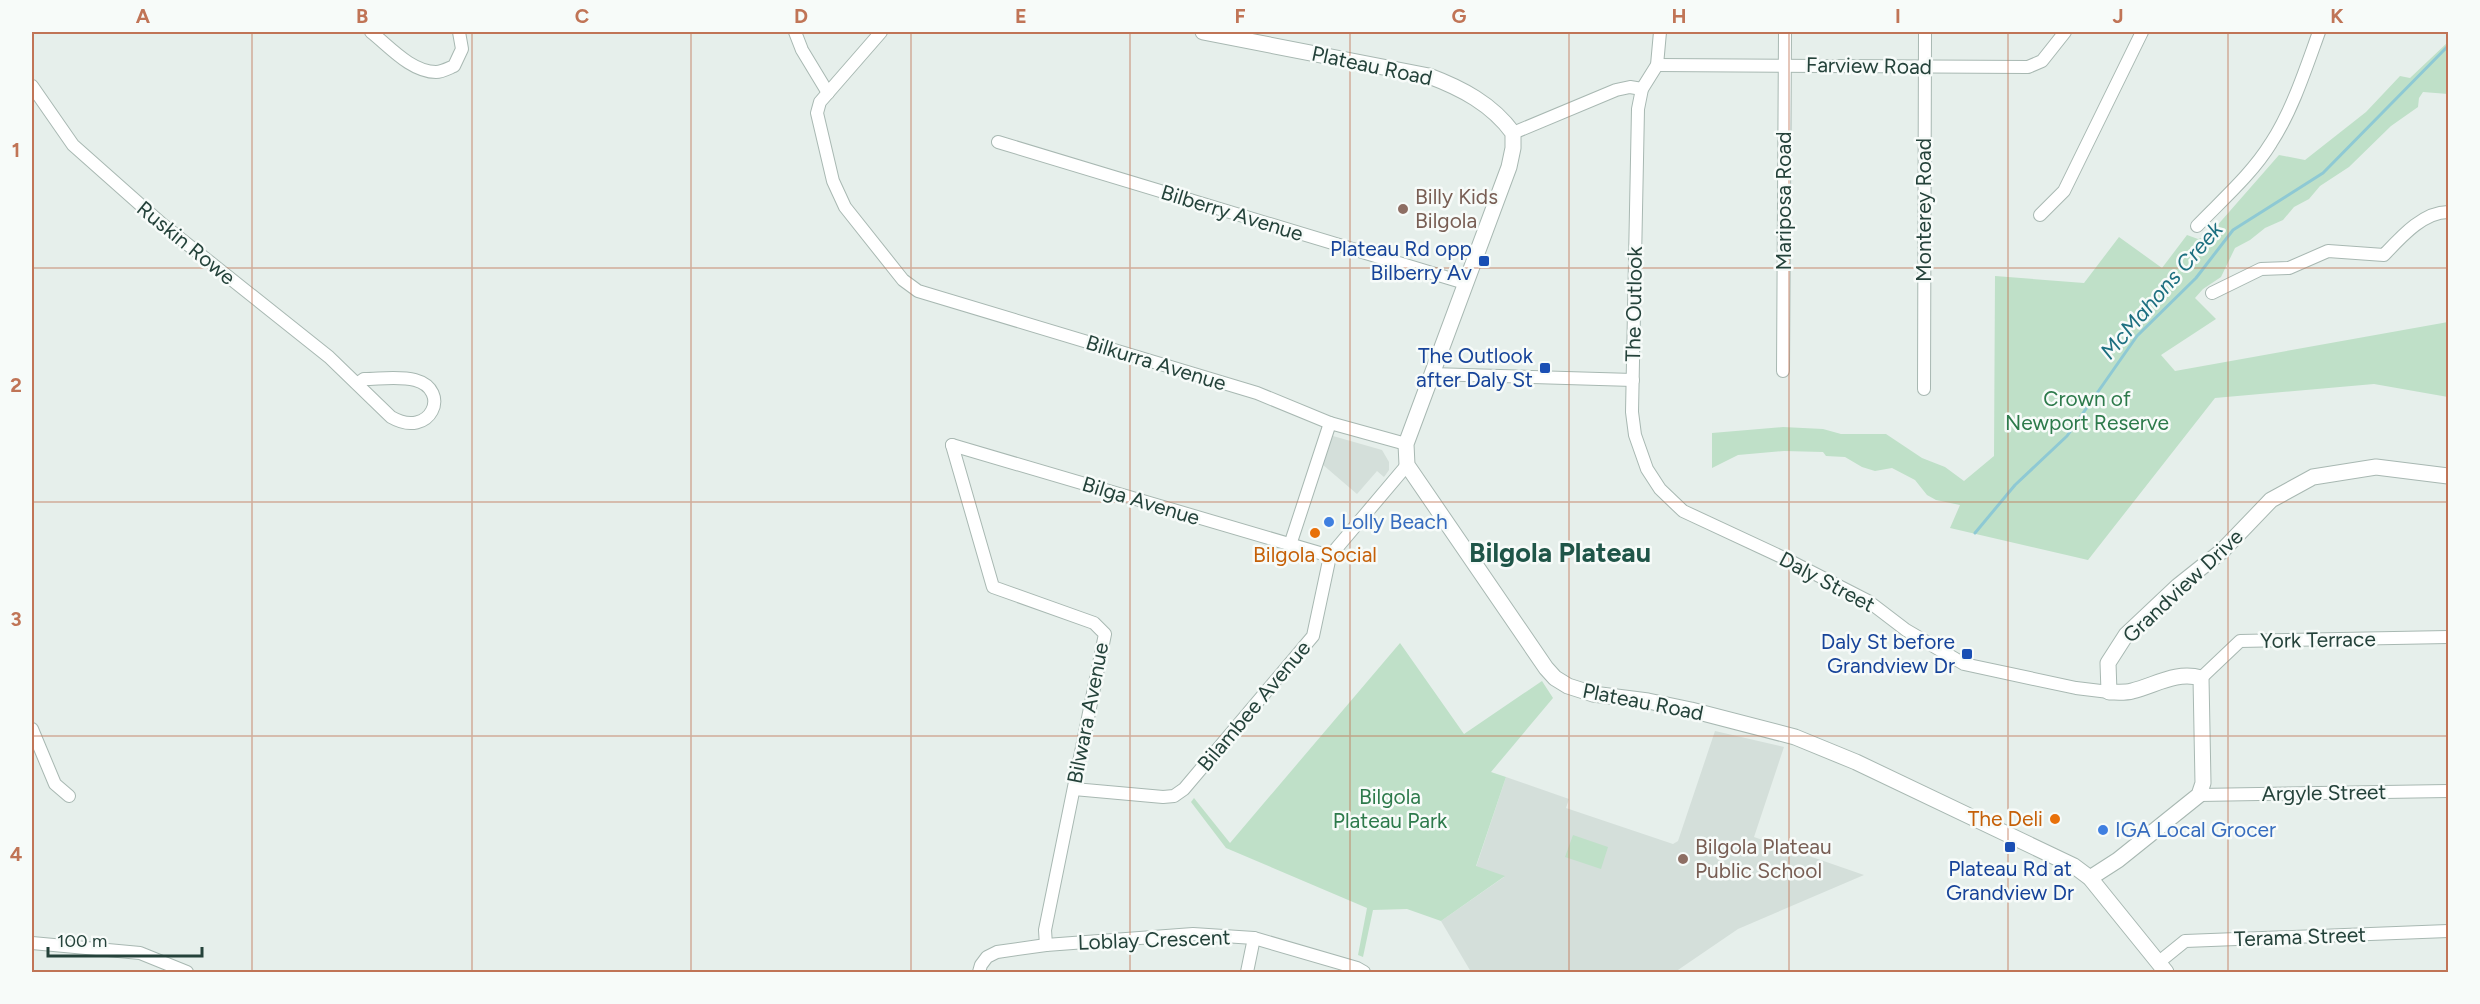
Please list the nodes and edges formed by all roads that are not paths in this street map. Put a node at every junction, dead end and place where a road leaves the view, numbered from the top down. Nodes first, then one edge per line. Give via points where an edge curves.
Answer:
1 (371, 32) edge
2 (459, 32) edge
3 (795, 32) edge
4 (880, 32) edge
5 (1203, 32) edge
6 (1660, 32) edge
7 (1785, 32) edge
8 (1925, 32) edge
9 (2065, 32) edge
10 (2142, 32) edge
11 (2319, 32) edge
12 (1657, 65) junction
13 (1785, 66) junction
14 (1924, 67) junction
15 (32, 86) edge
16 (1642, 89) junction
17 (828, 93) junction
18 (1513, 133) junction
19 (998, 142) dead end
20 (2448, 212) edge
21 (2040, 215) dead end
22 (2197, 226) dead end
23 (1465, 283) junction
24 (2212, 293) dead end
25 (1783, 371) dead end
26 (1431, 374) junction
27 (1633, 380) junction
28 (357, 384) junction
29 (1924, 389) dead end
30 (1330, 423) junction
31 (1406, 444) junction
32 (952, 445) joint
33 (1407, 465) junction
34 (2448, 476) edge
35 (1290, 545) junction
36 (1330, 556) junction
37 (2448, 637) edge
38 (2201, 678) junction
39 (2109, 692) junction
40 (32, 729) edge
41 (1074, 789) junction
42 (2448, 791) edge
43 (2199, 795) junction
44 (69, 796) dead end
45 (2090, 878) junction
46 (2448, 931) edge
47 (1254, 938) junction
48 (32, 943) edge
49 (1046, 945) junction
50 (2163, 967) edge
51 (187, 972) edge
52 (979, 972) edge
53 (1246, 972) edge
54 (1364, 972) edge

1 - 2 street via 406,61 437,72 454,66 462,49
3 - 17 street
4 - 17 street
5 - 18 street, Plateau Road via 1429,76 1454,85 1493,110
6 - 12 street, The Outlook
7 - 13 street, Mariposa Road
8 - 14 street, Monterey Road
9 - 14 street, Farview Road via 2042,61 2028,67
10 - 21 street via 2064,191
11 - 22 street via 2271,143
12 - 13 street, Farview Road
12 - 16 street, The Outlook
13 - 14 street, Farview Road
13 - 25 street, Mariposa Road
14 - 29 street, Monterey Road
15 - 28 street, Ruskin Rowe via 73,145 162,224 329,357
16 - 18 street via 1616,90
16 - 27 street, The Outlook via 1636,135
17 - 30 street, Bilkurra Avenue via 817,113 836,190 845,207 906,282 918,291 1257,393
18 - 23 street via 1509,167
19 - 23 street, Bilberry Avenue
20 - 24 street via 2439,212 2406,232 2385,255 2328,251 2289,268 2261,268
23 - 26 street
26 - 27 street, The Outlook
26 - 31 street
27 - 39 street, Daly Street via 1635,435 1647,469 1660,489 1683,511 1868,601 1906,630 1964,663
28 - 28 street, Ruskin Rowe via 364,379 414,380 429,389 435,404 433,411 424,421 402,423
30 - 31 street, Bilkurra Avenue
30 - 35 street
31 - 33 street
32 - 35 street, Bilga Avenue
32 - 41 street, Bilwara Avenue via 993,587 1094,623 1105,634
33 - 36 street, Bilambee Avenue
33 - 45 street, Plateau Road via 1546,668 1568,686 1691,710 1795,737 2074,866
34 - 39 street, Grandview Drive via 2376,467 2313,477 2271,500 2222,551 2126,635 2108,663
35 - 36 street, Bilga Avenue
36 - 41 street, Bilambee Avenue via 1313,636 1184,789 1163,797
37 - 38 street, York Terrace via 2240,641
38 - 39 street via 2175,676 2130,692
38 - 43 street via 2203,783
40 - 44 street via 56,784
41 - 49 street, Bilwara Avenue
42 - 43 street, Argyle Street
43 - 45 street
45 - 50 street, Plateau Road
46 - 50 street, Terama Street via 2185,942
47 - 49 street, Loblay Crescent via 1193,934
47 - 53 street
47 - 54 street, Loblay Crescent
48 - 51 street via 140,953
49 - 52 street via 997,952 987,957

